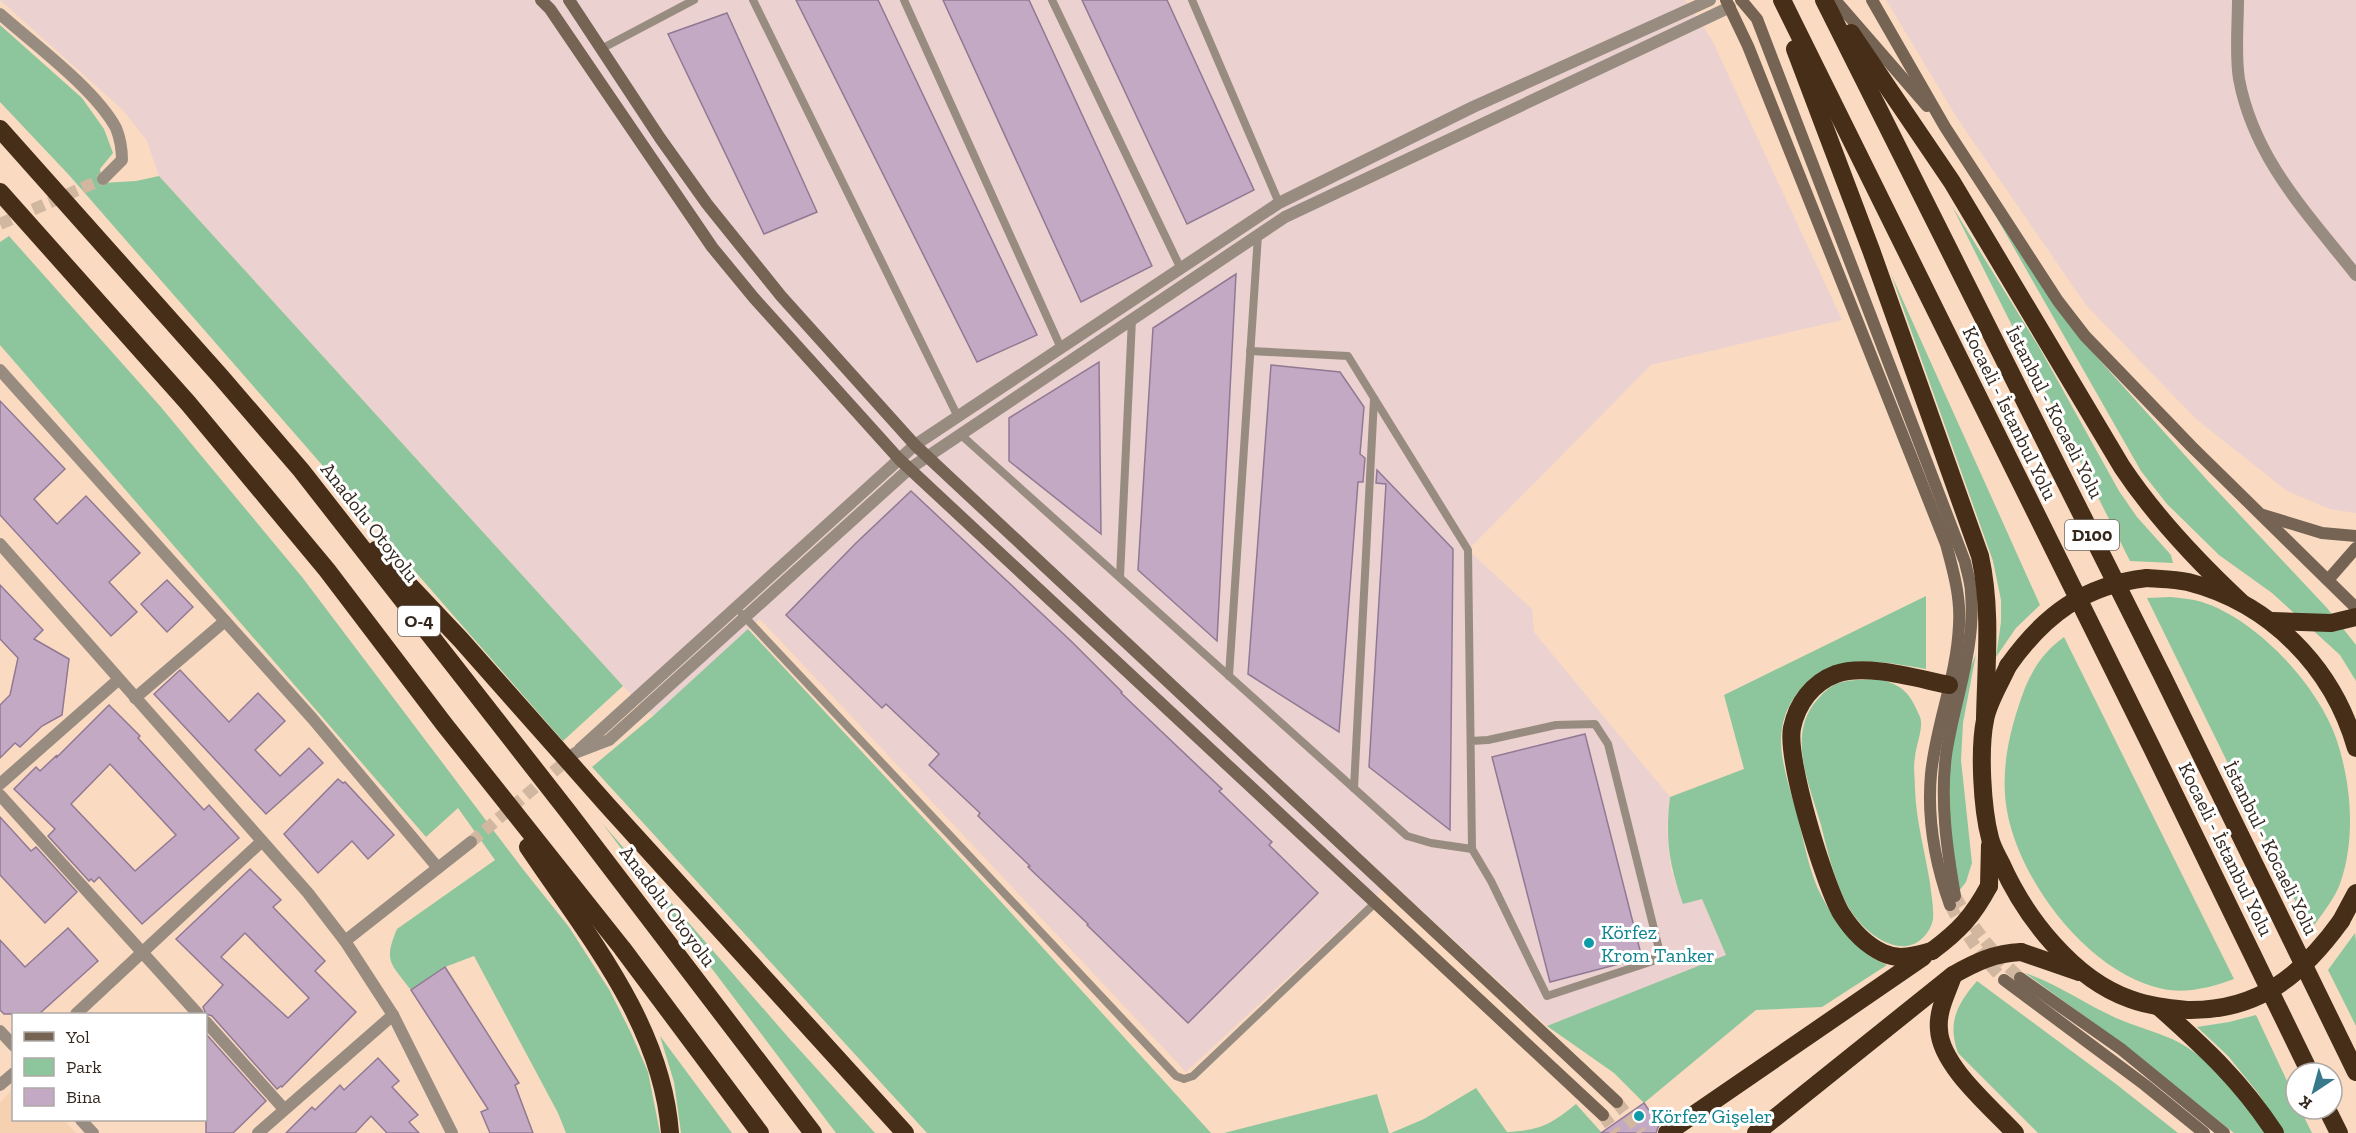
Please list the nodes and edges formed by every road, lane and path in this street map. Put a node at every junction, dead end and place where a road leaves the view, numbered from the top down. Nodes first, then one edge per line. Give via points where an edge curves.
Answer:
1 (541, 0) edge
2 (569, 0) edge
3 (694, 0) edge
4 (753, 0) edge
5 (904, 0) edge
6 (1052, 0) edge
7 (1192, 0) edge
8 (1710, 0) edge
9 (1742, 0) edge
10 (1776, 0) edge
11 (1782, 0) edge
12 (1824, 0) edge
13 (1829, 0) edge
14 (1835, 0) edge
15 (1872, 0) edge
16 (2238, 0) edge
17 (1728, 4) edge
18 (0, 14) edge
19 (601, 49) junction
20 (1945, 128) junction
21 (0, 129) edge
22 (103, 179) tunnel mouth
23 (0, 192) edge
24 (1279, 203) junction
25 (1258, 235) junction
26 (1181, 268) junction
27 (2356, 275) edge
28 (1132, 320) junction
29 (1061, 348) junction
30 (1251, 351) junction
31 (0, 370) edge
32 (1374, 398) junction
33 (958, 417) junction
34 (960, 434) junction
35 (915, 445) junction
36 (927, 456) junction
37 (899, 459) junction
38 (909, 469) junction
39 (301, 470) junction
40 (2259, 514) junction
41 (2356, 536) edge
42 (0, 544) edge
43 (2356, 548) edge
44 (1120, 577) junction
45 (2328, 580) junction
46 (2242, 603) junction
47 (736, 607) junction
48 (2356, 608) edge
49 (2356, 617) edge
50 (745, 618) junction
51 (225, 621) junction
52 (2272, 621) junction
53 (1229, 676) junction
54 (118, 680) junction
55 (1949, 685) junction
56 (135, 698) junction
57 (1985, 719) junction
58 (444, 724) junction
59 (1471, 741) junction
60 (2356, 748) edge
61 (0, 784) edge
62 (1354, 788) junction
63 (0, 795) edge
64 (1990, 840) junction
65 (262, 841) junction
66 (471, 842) tunnel mouth
67 (1473, 849) junction
68 (438, 868) junction
69 (2356, 893) edge
70 (1375, 903) junction
71 (345, 940) junction
72 (1932, 951) junction
73 (143, 953) junction
74 (1953, 975) junction
75 (2089, 975) junction
76 (2020, 978) tunnel mouth
77 (2004, 980) tunnel mouth
78 (2159, 1007) junction
79 (77, 1013) edge
80 (197, 1013) edge
81 (393, 1015) junction
82 (207, 1023) edge
83 (0, 1031) edge
84 (12, 1044) edge
85 (2304, 1061) edge
86 (2356, 1072) edge
87 (12, 1074) edge
88 (0, 1085) edge
89 (1617, 1102) tunnel mouth
90 (284, 1109) junction
91 (1603, 1115) tunnel mouth
92 (83, 1121) edge
93 (93, 1133) edge
94 (258, 1133) edge
95 (452, 1133) edge
96 (670, 1133) edge
97 (760, 1133) edge
98 (813, 1133) edge
99 (905, 1133) edge
100 (1667, 1133) edge
101 (1756, 1133) edge
102 (2015, 1133) edge
103 (2204, 1133) edge
104 (2224, 1133) edge
105 (2274, 1133) edge

1 - 37 main road via 712,247
2 - 19 main road
3 - 19 lane
4 - 33 lane
5 - 29 lane
6 - 26 lane
7 - 24 lane
8 - 24 street via 1473,106
9 - 55 main road via 1757,19 1965,562 1971,591 1971,629 1946,755 1944,799 1952,900 1940,878 1930,799 1935,745
10 - 57 highway via 1871,250 1980,556 1988,609
11 - 85 highway, Kocaeli - İstanbul Yolu / D100
12 - 86 highway, İstanbul - Kocaeli Yolu / D100
13 - 46 highway via 1952,182 2146,503 2200,564
14 - 20 main road
15 - 20 main road
16 - 27 street via 2238,76 2259,142 2287,188
17 - 25 street via 1285,217
17 - 55 main road via 1946,544 1955,576 1959,625
18 - 22 street via 79,84 117,130 122,160
19 - 35 main road via 707,204 781,296
20 - 40 main road via 2085,336
21 - 39 highway, Anadolu Otoyolu / O-4
23 - 58 highway, O-4 via 232,456 327,570
24 - 26 street
25 - 28 street
25 - 30 lane
26 - 29 street
28 - 34 street
28 - 44 lane
29 - 33 street
30 - 32 lane via 1348,356
30 - 53 lane
31 - 51 street
32 - 59 lane via 1468,550
32 - 62 lane
33 - 35 street
34 - 36 street
34 - 44 lane
35 - 36 main road
35 - 37 street
36 - 38 street
36 - 89 main road
37 - 38 main road
37 - 47 street
38 - 50 street
38 - 70 main road
39 - 98 highway, Anadolu Otoyolu / O-4
39 - 99 highway via 461,640
40 - 41 main road via 2322,533
40 - 45 main road
42 - 54 street
43 - 45 main road
44 - 53 lane
45 - 48 main road
46 - 52 highway
46 - 57 highway, bridge via 2186,581 2147,578 2103,586 2077,599 2025,643 2008,666
47 - 50 lane
47 - 50 street via 575,753 609,741
49 - 52 highway via 2331,622
50 - 70 lane via 1176,1076 1193,1076
51 - 56 street
51 - 68 street
52 - 60 highway via 2323,675 2344,714
53 - 62 lane
54 - 56 street
54 - 61 street
55 - 72 highway via 1877,672 1837,674 1806,695 1792,729 1798,783 1826,882 1841,912 1853,931 1882,953 1907,958
56 - 65 street
57 - 64 highway via 1982,775
58 - 96 highway via 620,983 650,1046 668,1106
58 - 97 highway, O-4 via 622,948
59 - 67 lane
59 - 67 lane via 1556,725 1595,724 1608,744 1659,949 1653,961 1547,996
62 - 67 lane via 1407,836
63 - 73 street
64 - 72 highway, bridge via 1989,886 1977,909 1955,934
64 - 75 highway via 2023,906 2048,939
65 - 71 street
65 - 73 street
66 - 68 street
68 - 71 street
69 - 78 highway, bridge via 2341,921 2310,960 2272,989 2228,1006 2188,1010
70 - 91 main road
71 - 81 street
72 - 100 highway
73 - 79 street
73 - 80 street
74 - 75 highway, bridge via 1988,957 2022,952
74 - 101 highway
74 - 102 highway via 1940,1012 1941,1044 1962,1076
75 - 78 highway via 2108,989
76 - 104 main road via 2121,1049
77 - 103 main road
78 - 105 highway via 2231,1074
81 - 90 street
81 - 95 street
82 - 90 street
83 - 84 street
87 - 88 street
90 - 94 street
92 - 93 street

